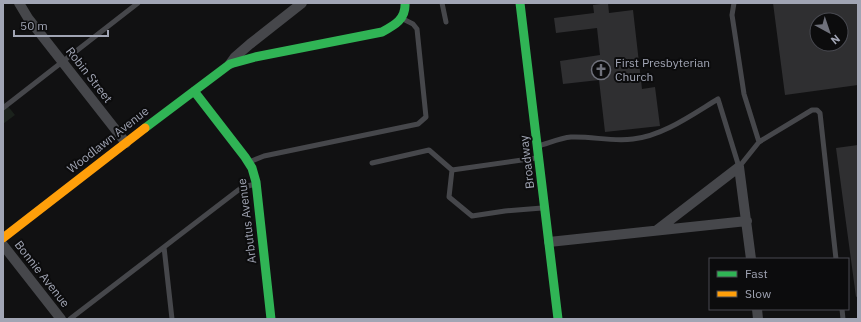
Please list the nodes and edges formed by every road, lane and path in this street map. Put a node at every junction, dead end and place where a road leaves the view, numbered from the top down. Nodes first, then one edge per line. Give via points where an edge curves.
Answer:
1 (19, 3) edge
2 (138, 3) edge
3 (302, 3) edge
4 (405, 3) edge
5 (442, 3) edge
6 (520, 3) edge
7 (734, 3) edge
8 (402, 19) junction
9 (446, 22) dead end
10 (62, 62) junction
11 (230, 64) junction
12 (194, 91) junction
13 (3, 108) edge
14 (759, 142) junction
15 (126, 143) junction
16 (537, 146) junction
17 (539, 158) junction
18 (372, 162) dead end
19 (249, 163) junction
20 (739, 167) junction
21 (452, 170) junction
22 (256, 183) junction
23 (545, 208) junction
24 (747, 221) junction
25 (657, 230) junction
26 (3, 238) edge
27 (549, 242) junction
28 (3, 245) edge
29 (164, 247) junction
30 (751, 258) edge
31 (836, 258) edge
32 (61, 319) edge
33 (70, 319) edge
34 (172, 319) edge
35 (270, 319) edge
36 (558, 319) edge

1 - 10 street, Robin Street
2 - 10 lane
3 - 11 street, Woodlawn Avenue via 245,48
4 - 8 street
5 - 9 lane
6 - 16 street, Broadway
7 - 14 lane via 732,15 744,94
8 - 11 street, Woodlawn Avenue via 382,32
8 - 19 lane via 416,29 426,117 423,120 418,124 264,156
10 - 13 lane
10 - 15 street, Robin Street
11 - 12 street, Woodlawn Avenue
12 - 15 street, Woodlawn Avenue
12 - 19 street, Arbutus Avenue
14 - 20 lane
14 - 31 lane via 812,110 820,113
15 - 26 street, Woodlawn Avenue
16 - 17 street, Broadway
16 - 20 lane via 570,137 634,139 678,123 718,99
17 - 21 lane
17 - 23 street, Broadway
18 - 21 lane via 429,150
19 - 22 street, Arbutus Avenue
20 - 24 street
20 - 25 street
21 - 23 lane via 450,197 472,216
22 - 29 lane via 241,188
22 - 35 street, Arbutus Avenue
23 - 27 street, Broadway
24 - 25 street
24 - 30 street
25 - 27 street
27 - 36 street, Broadway
28 - 32 street, Bonnie Avenue
29 - 33 lane
29 - 34 lane

